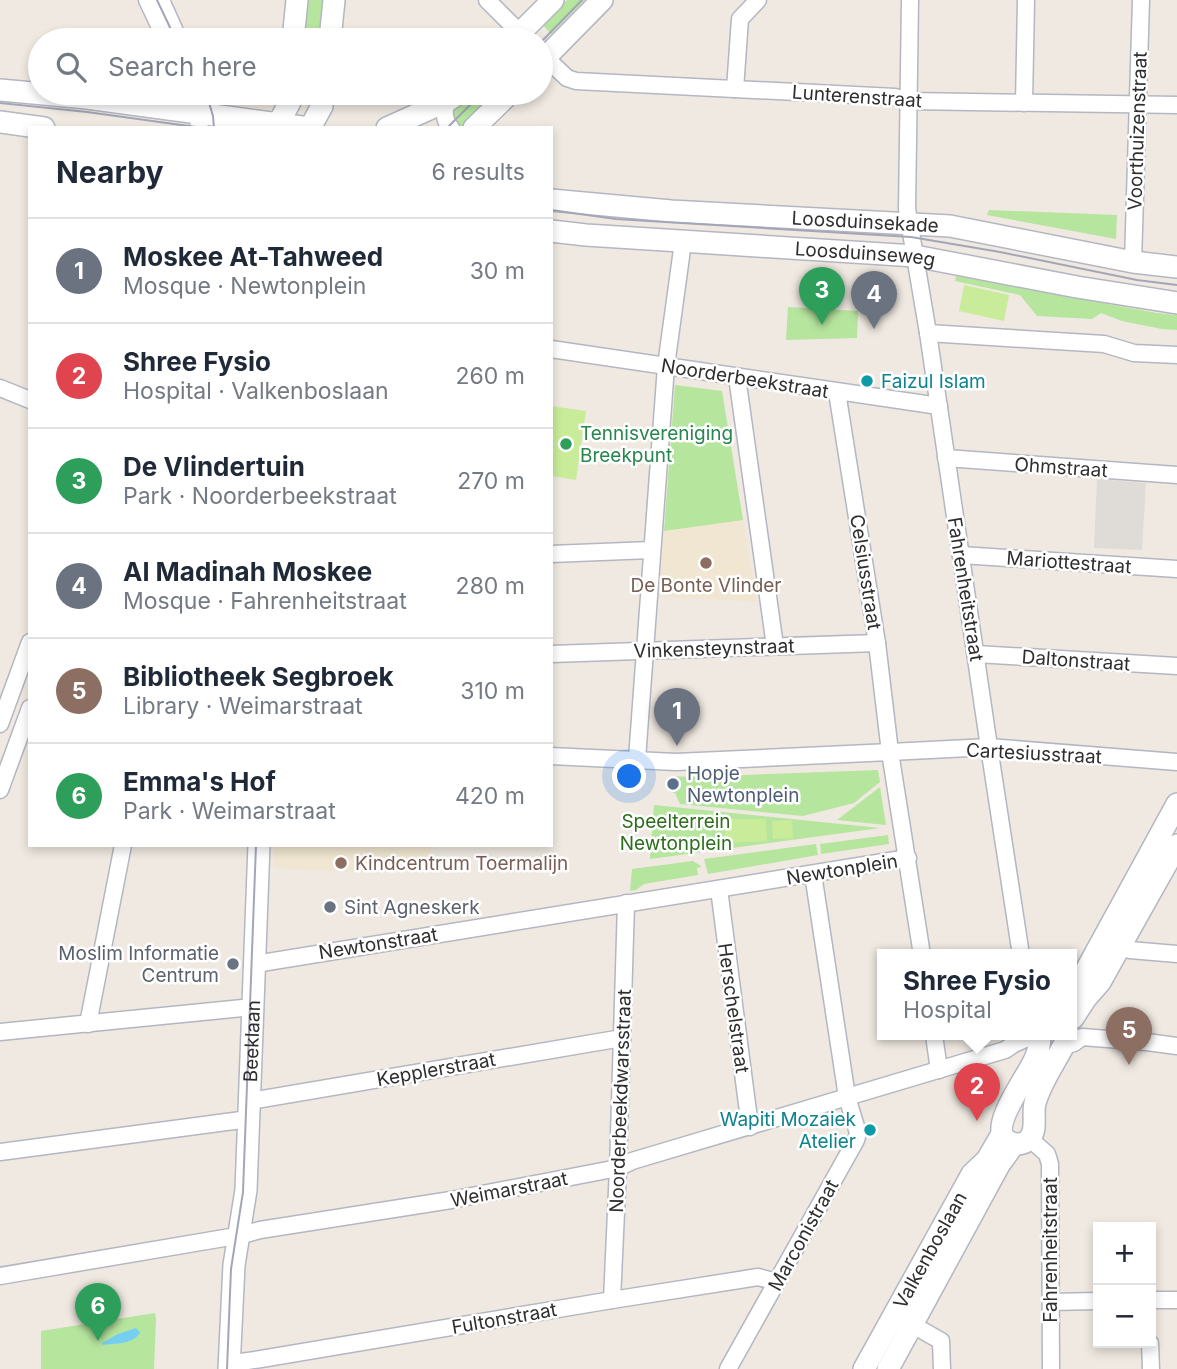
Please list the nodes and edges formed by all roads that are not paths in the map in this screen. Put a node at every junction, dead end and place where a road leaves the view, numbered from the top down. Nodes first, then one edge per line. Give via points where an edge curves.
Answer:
1 (147, 0) edge
2 (161, 0) edge
3 (297, 0) edge
4 (334, 0) edge
5 (487, 0) edge
6 (553, 0) edge
7 (602, 0) edge
8 (758, 0) edge
9 (910, 0) edge
10 (1026, 0) edge
11 (1141, 0) edge
12 (160, 28) edge
13 (174, 28) edge
14 (294, 28) edge
15 (331, 28) edge
16 (510, 28) edge
17 (526, 28) edge
18 (553, 50) edge
19 (553, 68) edge
20 (735, 89) junction
21 (0, 90) edge
22 (28, 93) edge
23 (909, 101) junction
24 (1024, 103) junction
25 (125, 105) edge
26 (288, 105) edge
27 (322, 105) edge
28 (436, 105) edge
29 (448, 105) edge
30 (498, 105) edge
31 (1138, 105) junction
32 (1177, 106) edge
33 (202, 119) edge
34 (0, 122) edge
35 (273, 123) junction
36 (29, 126) edge
37 (256, 126) edge
38 (295, 126) edge
39 (310, 126) edge
40 (391, 126) edge
41 (450, 126) edge
42 (476, 126) edge
43 (553, 200) edge
44 (909, 223) junction
45 (553, 231) edge
46 (683, 242) junction
47 (915, 256) junction
48 (1133, 262) junction
49 (1177, 267) edge
50 (1177, 303) edge
51 (928, 333) junction
52 (553, 349) edge
53 (1177, 355) edge
54 (666, 366) junction
55 (737, 377) junction
56 (0, 388) edge
57 (837, 392) junction
58 (28, 399) edge
59 (939, 406) junction
60 (946, 458) junction
61 (1177, 475) edge
62 (651, 550) junction
63 (553, 554) edge
64 (961, 555) junction
65 (1177, 569) edge
66 (877, 643) junction
67 (775, 646) junction
68 (28, 648) edge
69 (645, 650) junction
70 (553, 654) edge
71 (976, 654) junction
72 (1177, 666) edge
73 (0, 726) edge
74 (25, 733) edge
75 (989, 747) junction
76 (890, 752) junction
77 (553, 756) edge
78 (636, 759) junction
79 (1177, 762) edge
80 (0, 790) edge
81 (1177, 804) edge
82 (123, 847) edge
83 (259, 847) edge
84 (1176, 851) edge
85 (908, 858) junction
86 (813, 874) junction
87 (719, 890) junction
88 (626, 903) junction
89 (1120, 946) junction
90 (921, 949) edge
91 (1020, 949) edge
92 (1177, 954) edge
93 (255, 964) junction
94 (1077, 987) edge
95 (253, 1007) junction
96 (1077, 1019) edge
97 (88, 1024) junction
98 (1077, 1031) edge
99 (0, 1032) edge
100 (622, 1038) junction
101 (935, 1040) edge
102 (1067, 1040) edge
103 (1037, 1041) edge
104 (1177, 1046) edge
105 (939, 1070) junction
106 (847, 1097) junction
107 (249, 1110) junction
108 (750, 1127) junction
109 (1015, 1139) junction
110 (0, 1152) edge
111 (618, 1168) junction
112 (239, 1235) junction
113 (0, 1276) edge
114 (777, 1282) junction
115 (612, 1300) junction
116 (1156, 1300) edge
117 (1177, 1300) edge
118 (1093, 1301) edge
119 (1051, 1302) junction
120 (904, 1320) junction
121 (1150, 1348) edge
122 (230, 1359) edge
123 (728, 1369) edge
124 (864, 1369) edge
125 (888, 1369) edge
126 (942, 1369) edge
127 (1051, 1369) edge
128 (1151, 1369) edge

1 - 12 street
2 - 13 street
3 - 14 street
4 - 15 street
5 - 16 street
6 - 17 street
7 - 18 street
8 - 20 street via 740,19
9 - 23 street, Fahrenheitstraat
10 - 24 street
11 - 31 street, Voorthuizenstraat
19 - 20 street, Lunterenstraat via 576,81
20 - 23 street, Lunterenstraat
21 - 22 street
23 - 24 street, Lunterenstraat
23 - 44 street, Fahrenheitstraat
24 - 31 street, Lunterenstraat
25 - 33 street
26 - 35 street
27 - 39 street
28 - 40 street
29 - 41 street via 444,113
30 - 42 street
31 - 32 street, Lunterenstraat
31 - 48 street, Voorthuizenstraat
33 - 35 street
34 - 36 street
35 - 37 street
35 - 38 street
43 - 44 street, Loosduinsekade
44 - 47 street, Fahrenheitstraat
44 - 48 street, Loosduinsekade via 950,226
45 - 46 street, Loosduinseweg
46 - 47 street, Loosduinseweg
46 - 54 street
47 - 50 street, Loosduinseweg
47 - 51 street, Fahrenheitstraat
48 - 49 street, Loosduinsekade
51 - 53 street via 1104,344
51 - 59 street, Fahrenheitstraat
52 - 54 street, Noorderbeekstraat
54 - 55 street, Noorderbeekstraat
54 - 62 street
55 - 57 street, Noorderbeekstraat
55 - 67 street
56 - 58 street
57 - 59 street, Noorderbeekstraat
57 - 66 street, Celsiusstraat
59 - 60 street, Fahrenheitstraat
60 - 61 street, Ohmstraat
60 - 64 street, Fahrenheitstraat
62 - 63 street
62 - 69 street
64 - 65 street, Mariottestraat
64 - 71 street, Fahrenheitstraat
66 - 67 street, Vinkensteynstraat
66 - 76 street, Celsiusstraat
67 - 69 street, Vinkensteynstraat
68 - 73 street
69 - 70 street, Vinkensteynstraat
69 - 78 street
71 - 72 street, Daltonstraat
71 - 75 street, Fahrenheitstraat
73 - 74 street
74 - 80 street
75 - 76 street, Cartesiusstraat
75 - 79 street, Cartesiusstraat
75 - 91 street, Fahrenheitstraat
76 - 78 street via 676,762
76 - 85 street, Newtonplein
77 - 78 street
81 - 94 street
82 - 97 street
83 - 93 street, Beeklaan
84 - 89 street
85 - 86 street, Newtonplein
85 - 90 street
86 - 87 street, Newtonplein
86 - 106 street, Marconistraat
87 - 88 street, Newtonplein
87 - 108 street, Herschelstraat
88 - 93 street, Newtonstraat
88 - 100 street, Noorderbeekdwarsstraat
89 - 92 street
89 - 96 street
93 - 95 street, Beeklaan
95 - 97 street
95 - 107 street, Beeklaan
97 - 99 street
98 - 104 street
100 - 107 street, Kepplerstraat
100 - 111 street, Noorderbeekdwarsstraat
101 - 105 street
102 - 109 street via 1036,1100 1035,1129
103 - 105 street, Weimarstraat via 1022,1054 1005,1050
103 - 109 street via 1001,1126
105 - 106 street, Weimarstraat
106 - 108 street, Weimarstraat
106 - 114 street, Marconistraat via 856,1139
107 - 110 street, Kepplerstraat
107 - 112 street, Beeklaan
108 - 111 street, Weimarstraat
109 - 119 street, Fahrenheitstraat via 1047,1154 1050,1164
109 - 120 street, Valkenboslaan via 972,1174
111 - 112 street, Weimarstraat
111 - 115 street, Noorderbeekdwarsstraat
112 - 113 street, Weimarstraat
112 - 122 street, Beeklaan via 223,1256 221,1318
114 - 115 street, Fultonstraat via 758,1277
114 - 123 street, Marconistraat
115 - 122 street, Fultonstraat via 261,1359
116 - 117 street
118 - 119 street
119 - 127 street, Fahrenheitstraat
120 - 124 street, Valkenboslaan
120 - 125 street, Valkenboslaan
120 - 126 street via 941,1341
121 - 128 street

